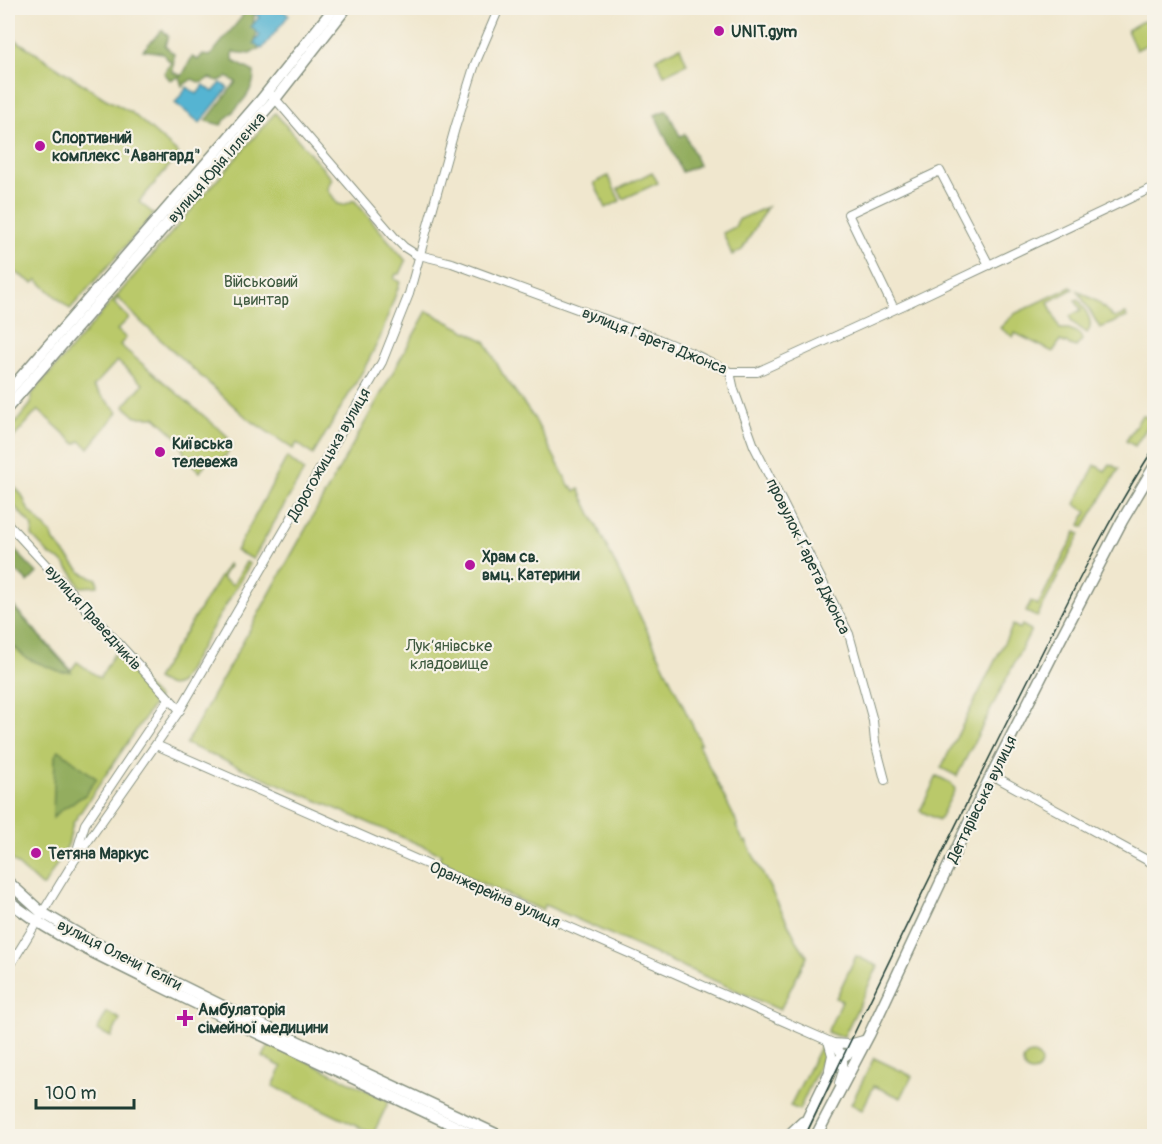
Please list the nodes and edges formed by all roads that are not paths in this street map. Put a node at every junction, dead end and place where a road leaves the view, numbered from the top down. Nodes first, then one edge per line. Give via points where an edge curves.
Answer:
1 (334, 8) edge
2 (346, 8) edge
3 (499, 8) edge
4 (272, 95) junction
5 (1155, 187) edge
6 (419, 255) junction
7 (989, 266) junction
8 (894, 309) junction
9 (77, 319) junction
10 (730, 372) junction
11 (8, 392) edge
12 (8, 407) edge
13 (1155, 467) edge
14 (8, 524) edge
15 (169, 699) junction
16 (180, 710) junction
17 (156, 745) junction
18 (992, 775) junction
19 (885, 780) dead end
20 (74, 861) junction
21 (1155, 864) edge
22 (8, 882) edge
23 (8, 900) edge
24 (38, 917) junction
25 (8, 969) edge
26 (866, 1037) junction
27 (830, 1042) junction
28 (843, 1056) junction
29 (824, 1084) junction
30 (826, 1116) junction
31 (808, 1118) junction
32 (819, 1134) edge
33 (476, 1137) edge
34 (500, 1137) edge
35 (788, 1137) edge
36 (799, 1137) edge

1 - 4 main road, вулиця Юрія Іллєнка
2 - 4 main road, вулиця Юрія Іллєнка
3 - 6 street, Дорогожицька вулиця via 454,128
4 - 6 street, вулиця Ґарета Джонса via 404,247
4 - 9 main road, вулиця Юрія Іллєнка
5 - 7 street, вулиця Ґарета Джонса
6 - 10 street, вулиця Ґарета Джонса via 462,266 656,338
6 - 16 street, Дорогожицька вулиця via 409,294 382,362
7 - 8 street, вулиця Ґарета Джонса
7 - 8 street via 940,171 935,173 848,214
8 - 10 street, вулиця Ґарета Джонса via 757,372
9 - 11 main road, вулиця Юрія Іллєнка
9 - 12 main road, вулиця Юрія Іллєнка
10 - 19 street, провулок Ґарета Джонса via 754,446 849,634
13 - 18 main road, Дегтярівська вулиця via 1100,562
14 - 15 street, вулиця Праведників
15 - 16 street, вулиця Праведників
15 - 20 street, Дорогожицька вулиця via 85,824
16 - 17 street, Дорогожицька вулиця
17 - 20 street, Дорогожицька вулиця
17 - 27 street, Оранжерейна вулиця
18 - 21 street
18 - 26 main road, Дегтярівська вулиця
20 - 24 street, Дорогожицька вулиця
22 - 24 main road, вулиця Олени Теліги
23 - 24 main road, вулиця Олени Теліги
24 - 25 street, Дорогожицька вулиця
24 - 33 main road, вулиця Олени Теліги via 208,1009
24 - 34 main road, вулиця Олени Теліги
26 - 27 street via 848,1044
26 - 28 main road via 854,1051
26 - 30 main road, Дегтярівська вулиця
27 - 28 street
27 - 29 street via 832,1055
28 - 29 main road
28 - 30 street via 844,1067
29 - 31 main road
30 - 32 main road, Дегтярівська вулиця
31 - 35 main road
31 - 36 main road

